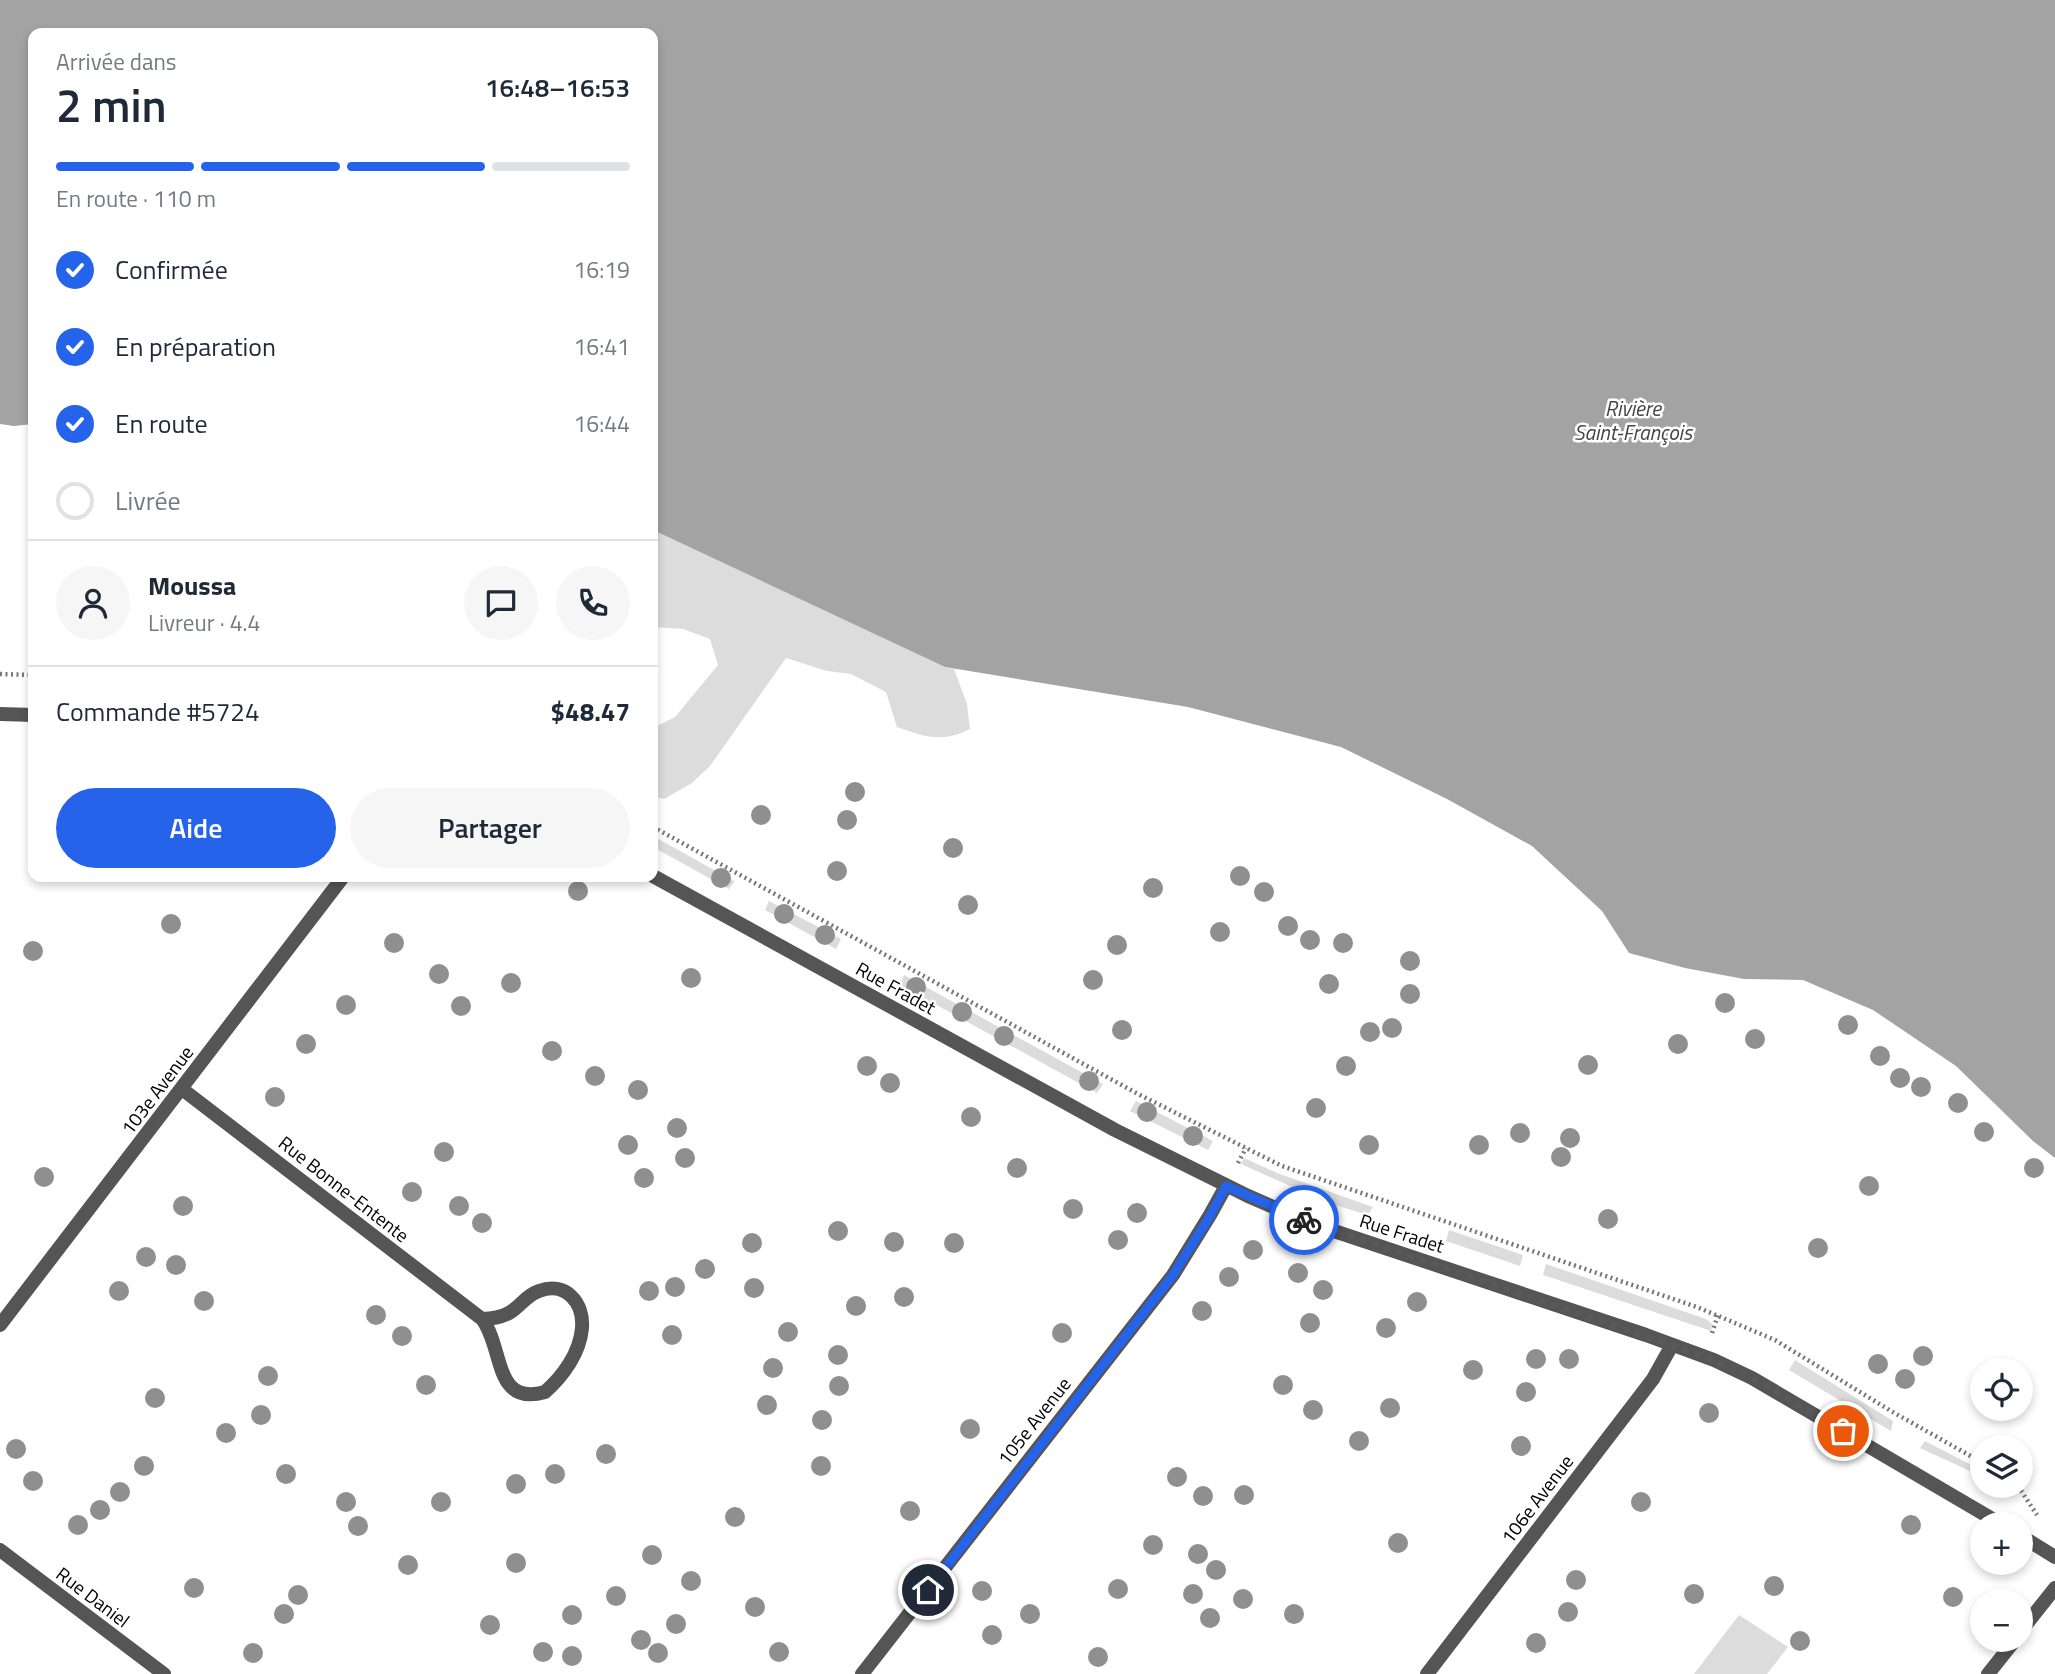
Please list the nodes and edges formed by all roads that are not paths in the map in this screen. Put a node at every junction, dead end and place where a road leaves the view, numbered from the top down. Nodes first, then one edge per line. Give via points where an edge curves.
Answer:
1 (0, 714) edge
2 (28, 715) edge
3 (658, 879) edge
4 (339, 882) edge
5 (182, 1088) junction
6 (1226, 1186) junction
7 (482, 1319) junction
8 (0, 1325) edge
9 (1672, 1345) junction
10 (1981, 1512) edge
11 (2033, 1543) edge
12 (0, 1550) edge
13 (2055, 1557) edge
14 (2055, 1588) edge
15 (2033, 1616) edge
16 (2005, 1652) edge
17 (163, 1674) edge
18 (862, 1674) edge
19 (1427, 1674) edge
20 (1988, 1674) edge

1 - 2 street
3 - 6 street, Rue Fradet
4 - 5 street, 103e Avenue
5 - 7 street, Rue Bonne-Entente
5 - 8 street, 103e Avenue
6 - 9 street, Rue Fradet via 1310,1223
6 - 18 street, 105e Avenue via 1173,1275
7 - 7 street, Rue Bonne-Entente via 508,1385 526,1395 545,1392 555,1383 581,1337 579,1306 573,1296 552,1288 527,1297 506,1315
9 - 10 street, Rue Fradet via 1752,1378
9 - 19 street, 106e Avenue via 1653,1379
11 - 13 street
12 - 17 street, Rue Daniel
14 - 15 street
16 - 20 street

